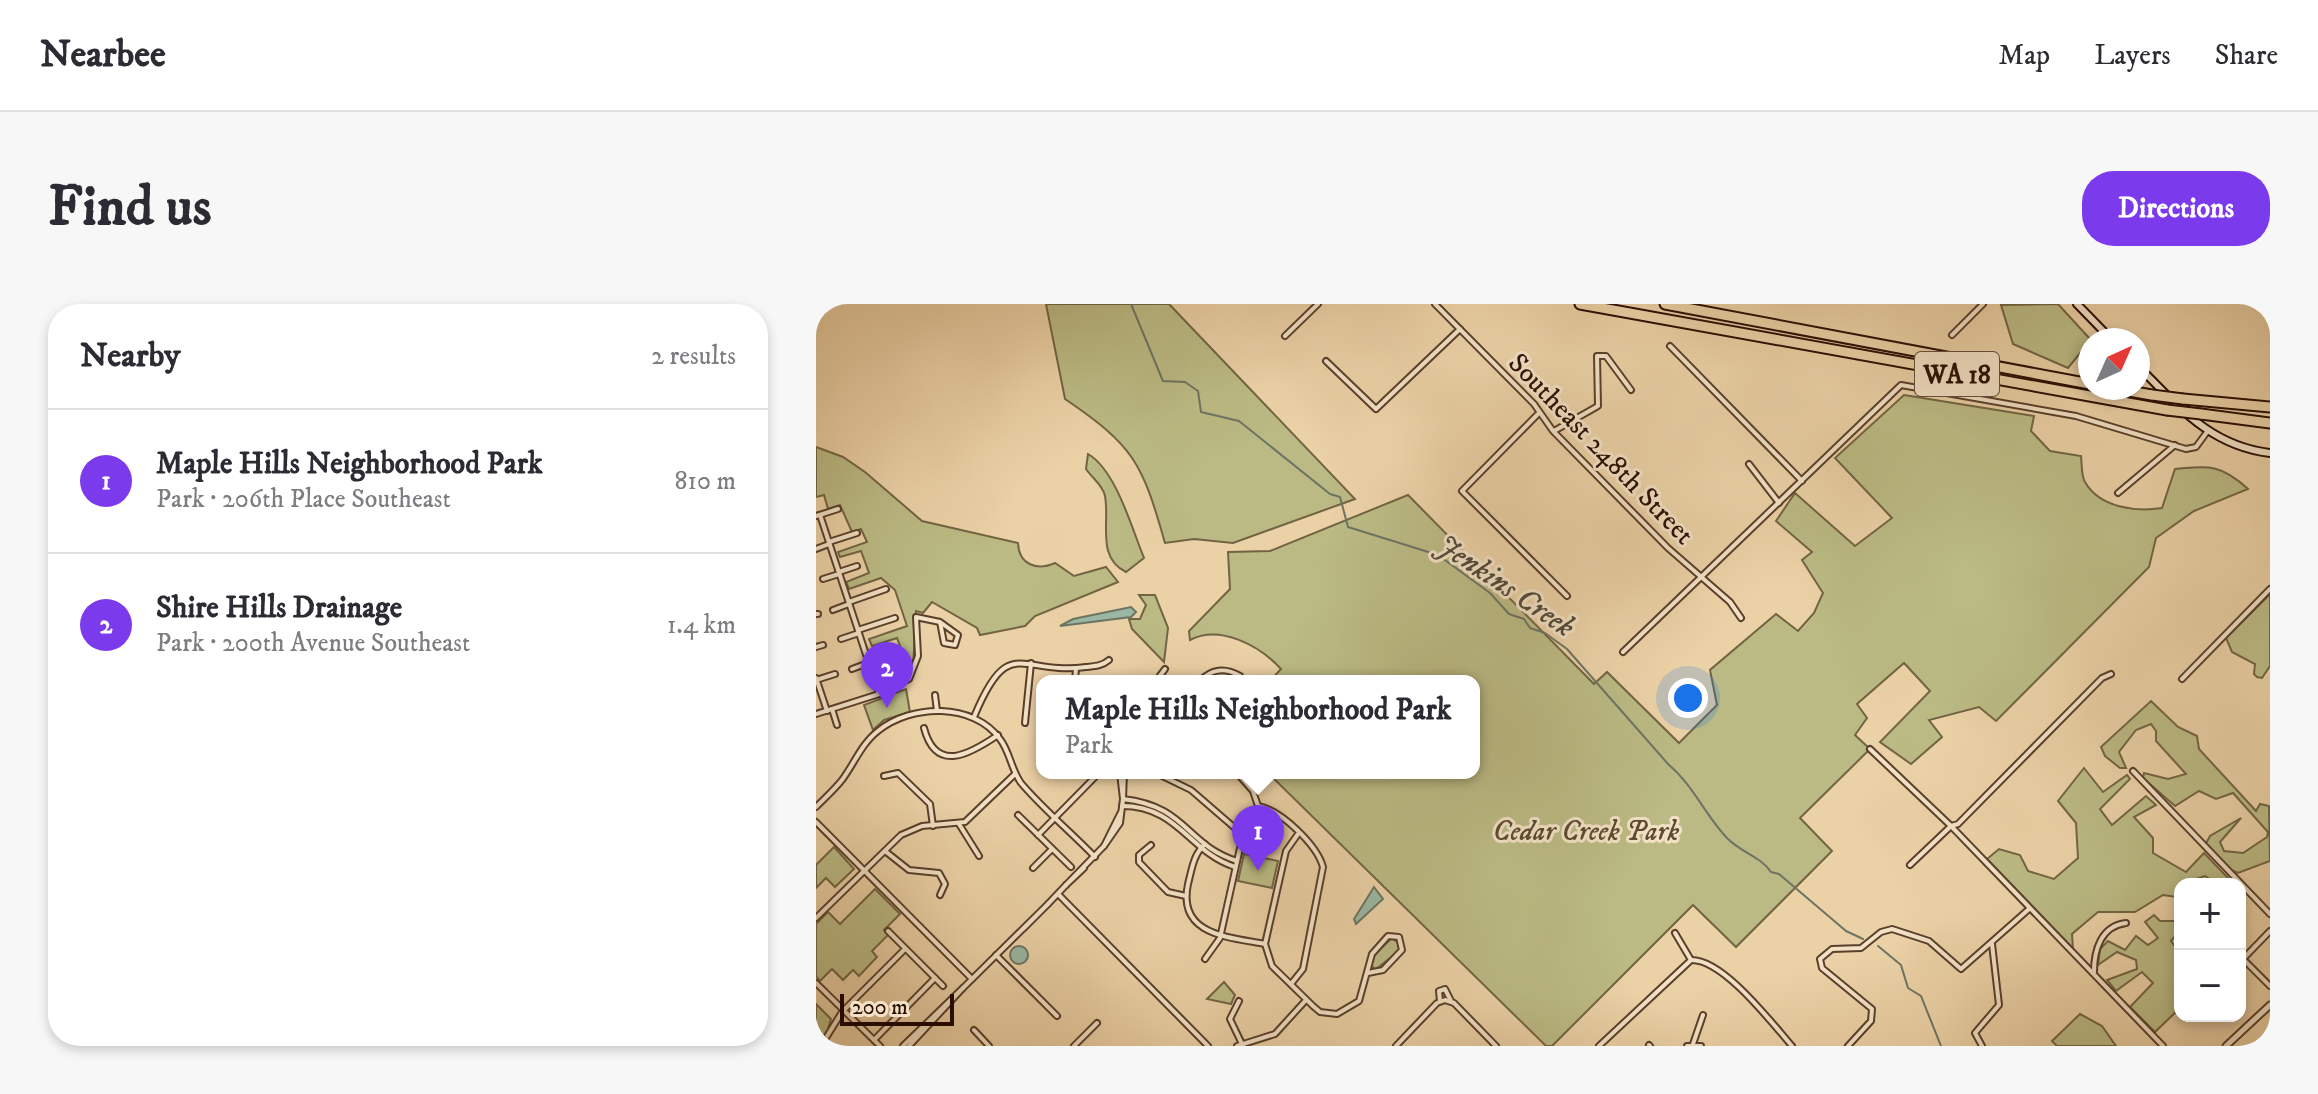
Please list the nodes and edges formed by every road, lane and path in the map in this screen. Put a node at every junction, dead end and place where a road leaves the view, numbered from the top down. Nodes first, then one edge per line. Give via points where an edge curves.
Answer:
1 (1318, 304) edge
2 (1435, 304) edge
3 (1580, 304) edge
4 (1665, 304) edge
5 (1983, 304) edge
6 (2077, 304) edge
7 (2100, 328) edge
8 (1460, 329) junction
9 (1952, 335) dead end
10 (1285, 336) dead end
11 (1670, 346) dead end
12 (1326, 361) dead end
13 (2150, 377) edge
14 (2078, 382) edge
15 (1631, 390) dead end
16 (2150, 395) edge
17 (2270, 407) edge
18 (1538, 414) junction
19 (2270, 423) edge
20 (1553, 431) junction
21 (2207, 432) junction
22 (2175, 445) junction
23 (2270, 453) edge
24 (1749, 464) dead end
25 (1802, 481) junction
26 (2118, 493) dead end
27 (1779, 503) junction
28 (838, 509) dead end
29 (818, 515) edge
30 (857, 533) dead end
31 (829, 543) junction
32 (816, 549) edge
33 (857, 566) dead end
34 (839, 573) junction
35 (823, 579) dead end
36 (1701, 579) junction
37 (886, 589) dead end
38 (2270, 589) edge
39 (1567, 596) dead end
40 (849, 603) junction
41 (833, 610) dead end
42 (895, 618) dead end
43 (1741, 618) dead end
44 (940, 622) junction
45 (858, 632) junction
46 (841, 639) dead end
47 (823, 645) dead end
48 (816, 647) edge
49 (898, 650) dead end
50 (1623, 652) dead end
51 (1109, 660) dead end
52 (868, 662) junction
53 (1031, 663) junction
54 (1076, 668) junction
55 (852, 669) dead end
56 (1165, 669) dead end
57 (835, 674) dead end
58 (2111, 674) dead end
59 (1075, 675) edge
60 (1160, 675) edge
61 (1207, 675) edge
62 (1238, 675) edge
63 (816, 679) edge
64 (2182, 679) dead end
65 (879, 694) junction
66 (935, 695) dead end
67 (830, 710) junction
68 (937, 711) junction
69 (816, 714) edge
70 (974, 717) junction
71 (1025, 723) dead end
72 (837, 725) dead end
73 (924, 728) dead end
74 (998, 735) junction
75 (1870, 749) dead end
76 (2133, 771) dead end
77 (1015, 774) junction
78 (884, 776) dead end
79 (1089, 779) edge
80 (1122, 779) edge
81 (1168, 779) edge
82 (1242, 779) edge
83 (1123, 799) junction
84 (1258, 806) junction
85 (816, 807) edge
86 (1121, 809) junction
87 (1018, 815) dead end
88 (1056, 817) junction
89 (816, 822) edge
90 (959, 824) junction
91 (933, 826) junction
92 (1951, 826) junction
93 (1298, 834) junction
94 (1038, 835) junction
95 (1243, 835) junction
96 (1151, 845) dead end
97 (1203, 846) junction
98 (1052, 849) junction
99 (885, 851) junction
100 (979, 856) dead end
101 (1095, 857) junction
102 (1236, 864) junction
103 (1910, 865) dead end
104 (1071, 867) dead end
105 (1033, 868) dead end
106 (864, 871) junction
107 (1058, 894) junction
108 (940, 895) dead end
109 (1186, 896) junction
110 (2029, 909) junction
111 (2270, 914) edge
112 (816, 918) edge
113 (2126, 923) dead end
114 (888, 931) dead end
115 (2270, 931) edge
116 (1675, 933) dead end
117 (1221, 935) junction
118 (1265, 944) junction
119 (1992, 944) junction
120 (905, 949) junction
121 (2246, 953) edge
122 (996, 955) junction
123 (1205, 959) dead end
124 (1691, 960) junction
125 (2246, 963) edge
126 (1368, 973) junction
127 (2094, 974) junction
128 (935, 978) junction
129 (972, 979) junction
130 (816, 983) edge
131 (1291, 984) junction
132 (943, 986) dead end
133 (2270, 986) edge
134 (1306, 1000) junction
135 (1239, 1001) dead end
136 (1445, 1001) junction
137 (2270, 1005) edge
138 (843, 1010) junction
139 (1703, 1015) dead end
140 (1057, 1016) dead end
141 (1097, 1023) dead end
142 (974, 1030) dead end
143 (874, 1040) junction
144 (1401, 1041) junction
145 (1693, 1044) junction
146 (1240, 1045) edge
147 (2229, 1045) edge
148 (821, 1046) edge
149 (880, 1046) edge
150 (906, 1046) edge
151 (989, 1046) edge
152 (1074, 1046) edge
153 (1208, 1046) edge
154 (1396, 1046) edge
155 (1406, 1046) edge
156 (1496, 1046) edge
157 (1599, 1046) edge
158 (1687, 1046) edge
159 (1701, 1046) edge
160 (1792, 1046) edge
161 (1848, 1046) edge
162 (1982, 1046) edge
163 (2163, 1046) edge

1 - 10 street
2 - 8 street, Southeast 248th Street
3 - 19 highway, WA 18, bridge via 2167,410
4 - 14 highway, WA 18
5 - 9 street
6 - 7 main road
8 - 12 street via 1376,409
8 - 18 street, Southeast 248th Street
11 - 25 street
13 - 21 main road
15 - 20 street via 1606,356 1597,356 1598,406
16 - 17 highway, bridge
18 - 20 street, Southeast 248th Street
18 - 39 street via 1462,491
20 - 36 street, Southeast 248th Street
21 - 22 street via 2193,448
21 - 23 main road via 2235,447
22 - 25 street via 2076,416 1901,385
22 - 26 street
24 - 27 street
25 - 27 street
27 - 36 street
28 - 29 street
29 - 31 street
30 - 31 street
31 - 32 street
31 - 34 street
33 - 34 street
34 - 35 street
34 - 40 street
36 - 43 street, Southeast 248th Street
36 - 50 street
37 - 40 street
38 - 64 street
40 - 41 street
40 - 45 street
42 - 45 street
44 - 44 street via 946,645 957,643 958,635
44 - 65 street via 916,617 914,671 900,685
45 - 46 street
45 - 52 street
47 - 48 street
49 - 52 street
51 - 54 street
52 - 55 street
52 - 65 street
53 - 54 street
53 - 70 street via 1001,670
53 - 71 street
54 - 59 street
56 - 60 street
57 - 63 street
58 - 92 street
61 - 62 street via 1213,670
63 - 67 street
65 - 67 street
66 - 68 street
67 - 69 street
67 - 72 street
68 - 70 street
68 - 85 street via 900,718 880,729
70 - 74 street
73 - 74 street via 934,749 954,758
74 - 77 street
75 - 92 street
76 - 111 street
77 - 88 street
77 - 90 street
78 - 91 street via 898,773 918,792 931,807
79 - 88 street
80 - 83 street
81 - 95 street via 1191,790
82 - 84 street
83 - 86 street
83 - 97 street via 1165,809
84 - 93 street via 1272,809
84 - 95 street
86 - 97 street via 1147,808 1167,817
86 - 101 street
87 - 94 street
88 - 94 street
88 - 101 street
89 - 106 street
90 - 91 street
90 - 100 street
91 - 99 street via 907,831
92 - 103 street
92 - 110 street
93 - 118 street via 1286,851
93 - 131 street via 1321,860 1324,874 1303,969
94 - 98 street
95 - 102 street
96 - 109 street via 1139,855 1139,862 1168,892
97 - 102 street via 1219,862
97 - 109 street via 1194,857
98 - 104 street
98 - 105 street
99 - 106 street
99 - 108 street via 909,870 939,873 945,884
101 - 107 street
102 - 117 street
106 - 112 street
106 - 129 street
107 - 122 street
107 - 153 street
109 - 117 street via 1189,914 1206,930
110 - 119 street
110 - 127 street
113 - 127 street via 2099,941
114 - 120 street
115 - 121 street
116 - 124 street
117 - 118 street
117 - 123 street
118 - 131 street via 1272,966
119 - 161 street via 1961,969 1929,941 1886,930 1861,948 1827,952 1820,959 1822,968 1872,1009 1867,1026
119 - 162 street via 2000,1000 1975,1032
120 - 128 street
120 - 138 street
122 - 129 street
122 - 140 street
124 - 157 street
124 - 160 street via 1714,965
125 - 133 street
126 - 126 street via 1374,950 1388,936 1399,937 1399,954 1383,970
126 - 134 street via 1359,1001 1345,1012 1327,1014
127 - 163 street
128 - 132 street
128 - 143 street
129 - 150 street
130 - 138 street
131 - 134 street
134 - 146 street via 1275,1034
135 - 146 street via 1230,1019
136 - 136 street via 1438,993 1443,989 1449,991
136 - 144 street
136 - 156 street
137 - 147 street
138 - 143 street
138 - 148 street
139 - 145 street
141 - 152 street
142 - 151 street
143 - 149 street
144 - 154 street
144 - 155 street
145 - 158 street
145 - 159 street

